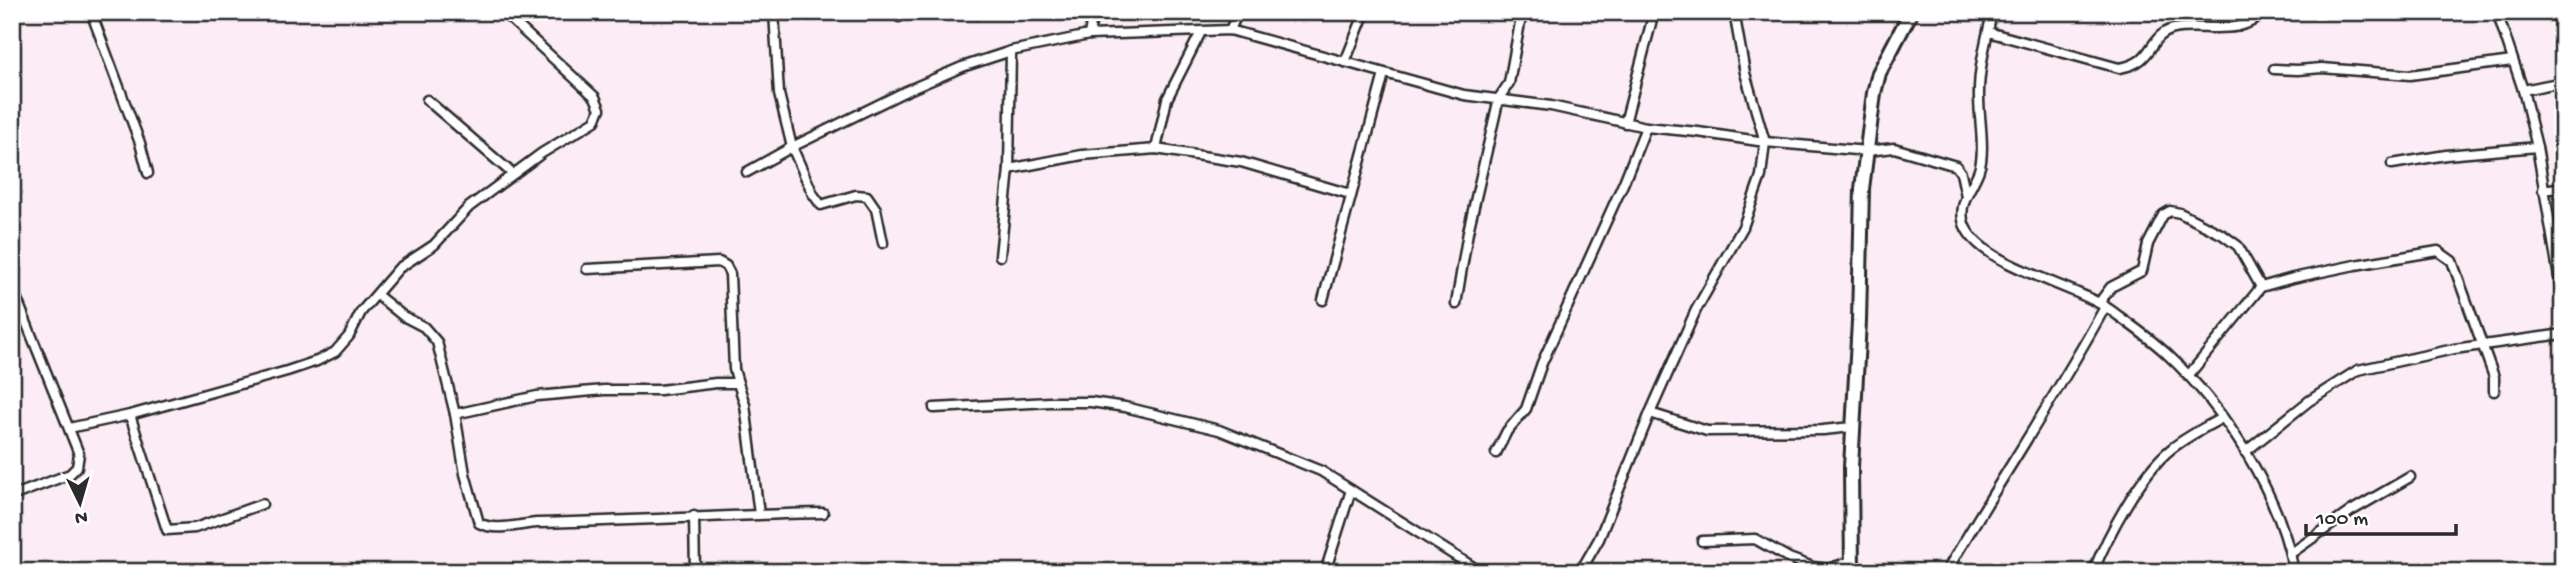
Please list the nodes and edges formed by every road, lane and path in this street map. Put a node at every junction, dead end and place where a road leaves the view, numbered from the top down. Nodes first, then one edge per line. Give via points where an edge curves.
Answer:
1 (91, 12) edge
2 (503, 12) edge
3 (774, 12) edge
4 (1093, 12) edge
5 (1238, 12) edge
6 (1365, 12) edge
7 (1522, 12) edge
8 (1654, 12) edge
9 (1734, 12) edge
10 (1912, 12) edge
11 (1992, 12) edge
12 (2262, 12) edge
13 (2497, 12) edge
14 (1230, 30) junction
15 (1201, 32) junction
16 (1988, 32) junction
17 (1089, 35) junction
18 (1012, 51) junction
19 (2512, 61) junction
20 (1345, 62) junction
21 (2274, 69) dead end
22 (1384, 74) junction
23 (2563, 82) edge
24 (2523, 90) junction
25 (1499, 98) junction
26 (427, 100) dead end
27 (1625, 123) junction
28 (1646, 127) junction
29 (1765, 142) junction
30 (792, 146) junction
31 (2537, 147) junction
32 (1156, 149) junction
33 (1867, 151) junction
34 (2392, 164) dead end
35 (1009, 169) junction
36 (747, 172) dead end
37 (148, 173) dead end
38 (513, 174) junction
39 (2563, 187) edge
40 (2543, 190) junction
41 (1350, 194) junction
42 (1966, 195) junction
43 (883, 243) dead end
44 (1000, 256) dead end
45 (587, 269) dead end
46 (12, 287) edge
47 (2261, 287) junction
48 (377, 295) junction
49 (1323, 300) dead end
50 (2563, 300) edge
51 (1456, 304) dead end
52 (2102, 305) junction
53 (2563, 334) edge
54 (2483, 347) junction
55 (2188, 376) junction
56 (738, 383) junction
57 (2494, 391) dead end
58 (934, 408) dead end
59 (455, 414) junction
60 (1650, 414) junction
61 (130, 415) junction
62 (2222, 418) junction
63 (1852, 427) junction
64 (69, 428) junction
65 (2245, 452) junction
66 (1496, 453) dead end
67 (2410, 477) dead end
68 (1352, 490) junction
69 (12, 496) edge
70 (262, 504) dead end
71 (824, 513) dead end
72 (759, 514) junction
73 (694, 516) junction
74 (1702, 541) dead end
75 (2291, 554) junction
76 (1852, 566) edge
77 (695, 572) edge
78 (1325, 572) edge
79 (1481, 572) edge
80 (1580, 572) edge
81 (1946, 572) edge
82 (2093, 572) edge
83 (2294, 572) edge

1 - 37 street
2 - 38 street via 595,97 600,109 595,121
3 - 30 street via 779,94
4 - 17 street
5 - 14 street
6 - 20 street
7 - 25 street via 1509,83
8 - 27 street
9 - 29 street via 1745,74
10 - 33 street via 1879,73
11 - 16 street
12 - 16 street via 2246,24 2168,30 2138,64 2119,68
13 - 19 street
14 - 15 street
14 - 20 street
15 - 17 street
15 - 32 street via 1167,99
16 - 42 street via 1979,88 1981,157
17 - 18 street
18 - 30 street via 962,67
18 - 35 street
19 - 21 street via 2410,75
19 - 24 street
20 - 22 street
22 - 25 street via 1464,95
22 - 41 street
23 - 24 street
24 - 31 street
25 - 27 street
25 - 51 street
26 - 38 street
27 - 28 street
28 - 29 street
28 - 66 street via 1526,409
29 - 33 street
29 - 60 street via 1761,176 1743,227 1696,310
30 - 36 street
30 - 43 street via 818,203 856,195 871,200
31 - 34 street
31 - 40 street
32 - 35 street via 1082,155
32 - 41 street via 1241,162
33 - 42 street via 1894,148 1951,163 1961,173
33 - 63 street
35 - 44 street
38 - 48 street via 469,207 434,246 399,268
39 - 40 street
40 - 50 street
41 - 49 street
42 - 52 street via 1963,220 1980,247
45 - 56 street via 719,262 726,266
46 - 64 street
47 - 52 street via 2231,241 2170,211 2163,215 2148,244 2142,271 2111,287
47 - 54 street via 2438,251 2452,261
47 - 55 street
48 - 59 street via 431,333 440,351
48 - 61 street via 335,352 317,361
52 - 55 street
52 - 81 street via 2073,365
53 - 54 street
54 - 57 street
54 - 65 street via 2358,370 2309,401
55 - 62 street
56 - 59 street via 537,396
56 - 72 street via 747,416
58 - 68 street via 1050,402 1125,407 1219,430 1321,471
59 - 73 street via 476,519 484,526
60 - 63 street via 1707,430
60 - 80 street via 1599,539
61 - 64 street
61 - 70 street via 167,530 195,528
62 - 65 street
62 - 82 street via 2170,449 2156,465 2120,514
63 - 76 street
64 - 69 street via 79,454 77,467 70,474
65 - 75 street via 2280,521
67 - 75 street via 2351,511
68 - 78 street
68 - 79 street
71 - 72 street
72 - 73 street
73 - 77 street
74 - 76 street via 1755,539 1813,567
75 - 83 street

